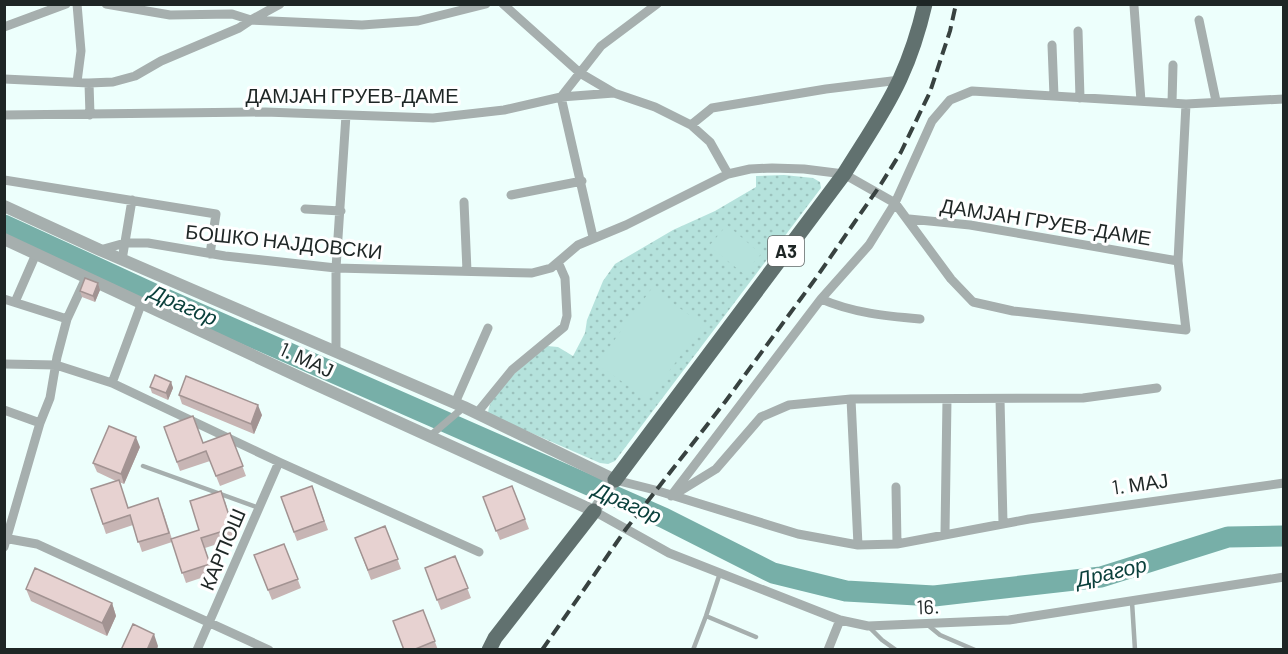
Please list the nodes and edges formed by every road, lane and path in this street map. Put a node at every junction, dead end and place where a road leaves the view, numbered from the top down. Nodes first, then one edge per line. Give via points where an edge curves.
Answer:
1 (66, 4) edge
2 (77, 4) edge
3 (106, 4) edge
4 (280, 4) edge
5 (486, 4) edge
6 (503, 4) edge
7 (657, 4) edge
8 (925, 4) edge
9 (119, 5) edge
10 (1134, 6) edge
11 (251, 20) junction
12 (1199, 20) dead end
13 (4, 27) edge
14 (1078, 31) dead end
15 (1052, 45) dead end
16 (1173, 65) dead end
17 (580, 73) junction
18 (4, 79) edge
19 (900, 80) junction
20 (77, 82) junction
21 (89, 83) junction
22 (614, 93) junction
23 (1054, 96) junction
24 (561, 97) junction
25 (1080, 98) junction
26 (1284, 99) edge
27 (1141, 101) junction
28 (1216, 101) junction
29 (1172, 103) junction
30 (1186, 104) junction
31 (90, 115) junction
32 (346, 115) junction
33 (4, 116) edge
34 (691, 125) junction
35 (728, 174) junction
36 (844, 174) junction
37 (4, 180) edge
38 (582, 181) junction
39 (511, 195) dead end
40 (132, 200) junction
41 (464, 202) dead end
42 (895, 203) junction
43 (4, 206) edge
44 (305, 209) dead end
45 (341, 211) junction
46 (909, 219) junction
47 (593, 237) junction
48 (4, 239) edge
49 (125, 243) junction
50 (100, 250) junction
51 (36, 254) junction
52 (210, 254) junction
53 (122, 260) junction
54 (1178, 261) junction
55 (558, 262) junction
56 (336, 268) junction
57 (467, 271) junction
58 (86, 278) junction
59 (4, 299) edge
60 (821, 299) junction
61 (15, 302) junction
62 (142, 302) junction
63 (67, 319) junction
64 (920, 319) dead end
65 (488, 328) dead end
66 (336, 352) junction
67 (4, 364) edge
68 (56, 364) junction
69 (112, 383) junction
70 (1157, 388) dead end
71 (851, 399) junction
72 (947, 399) junction
73 (1000, 399) junction
74 (458, 408) junction
75 (4, 410) edge
76 (477, 413) junction
77 (40, 423) junction
78 (433, 434) junction
79 (279, 462) junction
80 (143, 466) dead end
81 (615, 480) junction
82 (1284, 483) edge
83 (897, 487) dead end
84 (671, 496) junction
85 (259, 508) junction
86 (594, 511) junction
87 (1003, 523) junction
88 (945, 533) junction
89 (5, 541) edge
90 (897, 544) junction
91 (858, 545) junction
92 (479, 552) dead end
93 (720, 573) junction
94 (1284, 577) edge
95 (1132, 602) junction
96 (706, 616) junction
97 (840, 620) junction
98 (209, 622) junction
99 (927, 624) junction
100 (868, 626) junction
101 (756, 637) dead end
102 (196, 650) edge
103 (269, 650) edge
104 (489, 650) edge
105 (693, 650) edge
106 (828, 650) edge
107 (896, 650) edge
108 (975, 650) edge
109 (1135, 650) edge

1 - 13 street
2 - 20 street via 81,51
3 - 9 street
4 - 11 street
5 - 11 street via 418,21 362,25
6 - 17 street
7 - 17 street via 601,46
8 - 19 main road, A3
9 - 11 street via 170,15 232,14
10 - 27 street
11 - 21 street via 135,76
12 - 28 street
14 - 25 street
15 - 23 street
16 - 29 street
17 - 22 street
17 - 24 street
18 - 20 street
19 - 34 street via 712,108
19 - 36 main road, A3
20 - 21 street
21 - 31 street
22 - 24 street, ДАМЈАН ГРУЕВ-ДАМЕ
22 - 34 street, ДАМЈАН ГРУЕВ-ДАМЕ
23 - 25 street
23 - 42 street via 972,91 950,100 932,121
24 - 32 street, ДАМЈАН ГРУЕВ-ДАМЕ via 504,110 433,118
24 - 38 street
25 - 27 street
26 - 28 street
27 - 29 street
28 - 30 street
29 - 30 street
30 - 54 street, ДАМЈАН ГРУЕВ-ДАМЕ
31 - 32 street, ДАМЈАН ГРУЕВ-ДАМЕ
31 - 33 street, ДАМЈАН ГРУЕВ-ДАМЕ
32 - 45 street
34 - 35 street, ДАМЈАН ГРУЕВ-ДАМЕ via 710,141
35 - 36 street, ДАМЈАН ГРУЕВ-ДАМЕ via 772,168
35 - 47 street, БОШКО НАЈДОВСКИ via 626,225
36 - 42 street, ДАМЈАН ГРУЕВ-ДАМЕ
36 - 81 main road, A3
37 - 40 street
38 - 39 street
38 - 47 street
40 - 49 street
40 - 52 street via 216,214
41 - 57 street
42 - 46 street, ДАМЈАН ГРУЕВ-ДАМЕ
42 - 60 street via 869,244
43 - 50 street, 1. МАЈ
44 - 45 street
45 - 56 street
46 - 54 street, ДАМЈАН ГРУЕВ-ДАМЕ via 970,225
46 - 54 street, ДАМЈАН ГРУЕВ-ДАМЕ via 951,279 973,302 1013,311 1186,330
47 - 55 street, БОШКО НАЈДОВСКИ
48 - 51 street, 1. МАЈ
49 - 50 street, БОШКО НАЈДОВСКИ
49 - 52 street, БОШКО НАЈДОВСКИ
49 - 53 street
50 - 53 street, 1. МАЈ
51 - 58 street, 1. МАЈ
51 - 61 street
52 - 56 street, БОШКО НАЈДОВСКИ
53 - 66 street, 1. МАЈ
55 - 57 street, БОШКО НАЈДОВСКИ via 532,273
55 - 76 street via 565,278 564,327 512,370
56 - 57 street, БОШКО НАЈДОВСКИ
56 - 66 street
58 - 62 street, 1. МАЈ
58 - 63 street
59 - 61 street
60 - 64 street via 872,314
60 - 84 street
61 - 63 street
62 - 69 street
62 - 78 street, 1. МАЈ
63 - 68 street
65 - 74 street
66 - 74 street, 1. МАЈ
67 - 68 street
68 - 69 street
68 - 77 street via 50,398
69 - 79 street
70 - 73 street via 1083,398
71 - 72 street
71 - 84 street via 789,405 761,417 716,469
71 - 91 street
72 - 73 street
72 - 88 street
73 - 87 street
74 - 76 street, 1. МАЈ
74 - 78 street
75 - 77 street
76 - 81 street, 1. МАЈ
77 - 89 street
78 - 86 street, 1. МАЈ
79 - 85 street, КАРПОШ
79 - 92 street
80 - 85 lane
81 - 84 street, 1. МАЈ
81 - 86 street, A3
82 - 87 street, 1. МАЈ
83 - 90 street
84 - 91 street, 1. МАЈ via 798,534
85 - 98 street, КАРПОШ
86 - 93 street, 16. via 669,553
86 - 104 main road, A3
87 - 88 street, 1. МАЈ
88 - 90 street, 1. МАЈ
89 - 98 street via 38,544
90 - 91 street, 1. МАЈ
93 - 96 lane
93 - 97 street, 16.
94 - 95 street, 16.
95 - 99 street, 16. via 1009,620
95 - 109 lane
96 - 101 lane
96 - 105 lane
97 - 100 street, 16.
97 - 106 street
98 - 102 street, КАРПОШ
98 - 103 street
99 - 100 street, 16.
99 - 108 lane via 940,635
100 - 107 lane

